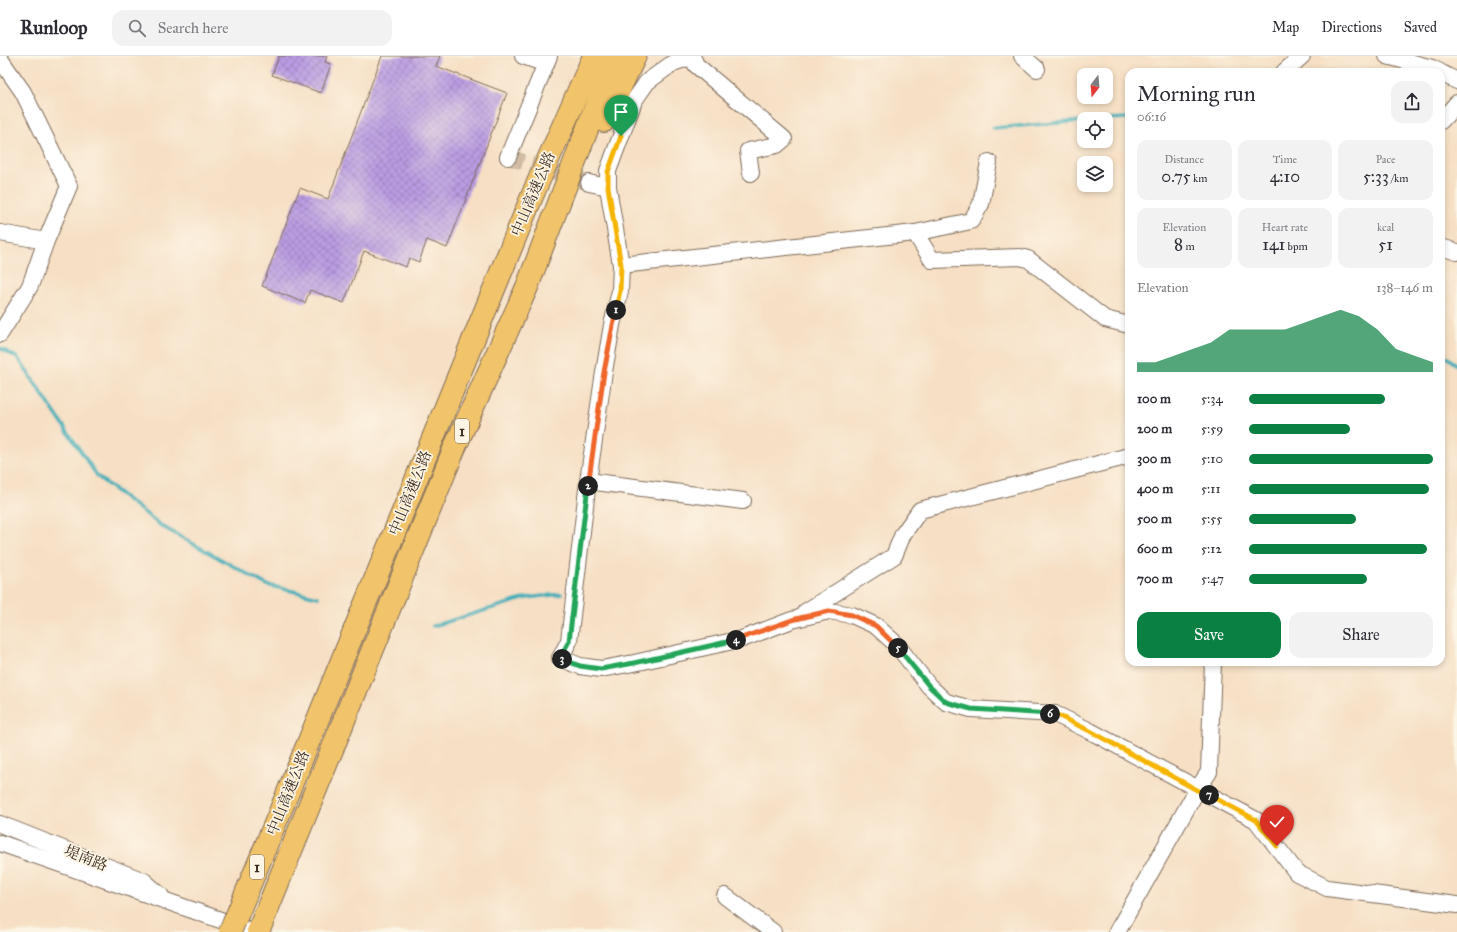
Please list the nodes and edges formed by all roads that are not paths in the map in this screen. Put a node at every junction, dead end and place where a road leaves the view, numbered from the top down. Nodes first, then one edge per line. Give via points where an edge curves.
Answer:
1 (523, 56) edge
2 (594, 56) edge
3 (615, 56) edge
4 (635, 56) edge
5 (691, 56) edge
6 (1022, 56) edge
7 (1302, 56) edge
8 (1387, 56) edge
9 (0, 59) edge
10 (547, 60) edge
11 (1288, 68) edge
12 (1432, 68) edge
13 (1038, 69) dead end
14 (1445, 75) edge
15 (1457, 81) edge
16 (1457, 104) edge
17 (1445, 117) edge
18 (508, 157) dead end
19 (989, 162) dead end
20 (751, 173) dead end
21 (589, 183) tunnel mouth
22 (608, 187) junction
23 (0, 233) edge
24 (915, 233) junction
25 (46, 241) junction
26 (1445, 248) edge
27 (1457, 252) edge
28 (621, 265) junction
29 (527, 288) junction
30 (1125, 321) edge
31 (0, 334) edge
32 (1125, 457) edge
33 (588, 481) junction
34 (743, 501) dead end
35 (792, 620) junction
36 (1213, 666) edge
37 (1197, 790) junction
38 (0, 824) edge
39 (0, 843) edge
40 (725, 896) dead end
41 (167, 901) junction
42 (1457, 905) edge
43 (230, 932) edge
44 (255, 932) edge
45 (258, 932) edge
46 (773, 932) edge
47 (1117, 932) edge

1 - 10 street
2 - 43 highway, 中山高速公路 / 1, bridge via 535,189
3 - 29 highway, 中山高速公路 / 1
4 - 29 highway
5 - 20 street via 696,65 784,139 777,145 748,151
5 - 22 street via 673,62 647,82 634,101 608,172
6 - 13 street
7 - 11 street
8 - 12 street
9 - 25 street via 22,92 69,186
10 - 18 street
14 - 15 street
16 - 17 street
19 - 24 street via 981,204 971,221
21 - 22 street
22 - 28 street
23 - 25 street
24 - 28 street
24 - 30 street via 932,260 1020,257 1028,259 1105,319
25 - 31 street via 30,286
26 - 27 street
28 - 33 street via 620,291 604,372
29 - 45 highway, 中山高速公路 / 1 via 454,447
32 - 35 street via 920,510 903,534 894,556
33 - 34 street
33 - 35 street via 569,641 560,658 580,666 601,669 742,639
35 - 37 street via 829,611 852,615 876,626 946,702 971,709 1055,714
36 - 37 street via 1209,772
37 - 42 street via 1256,820 1297,873 1327,888
37 - 47 street
38 - 41 street, 堤南路 via 144,881
39 - 41 street, 堤南路
40 - 46 street
41 - 44 street, 堤南路

